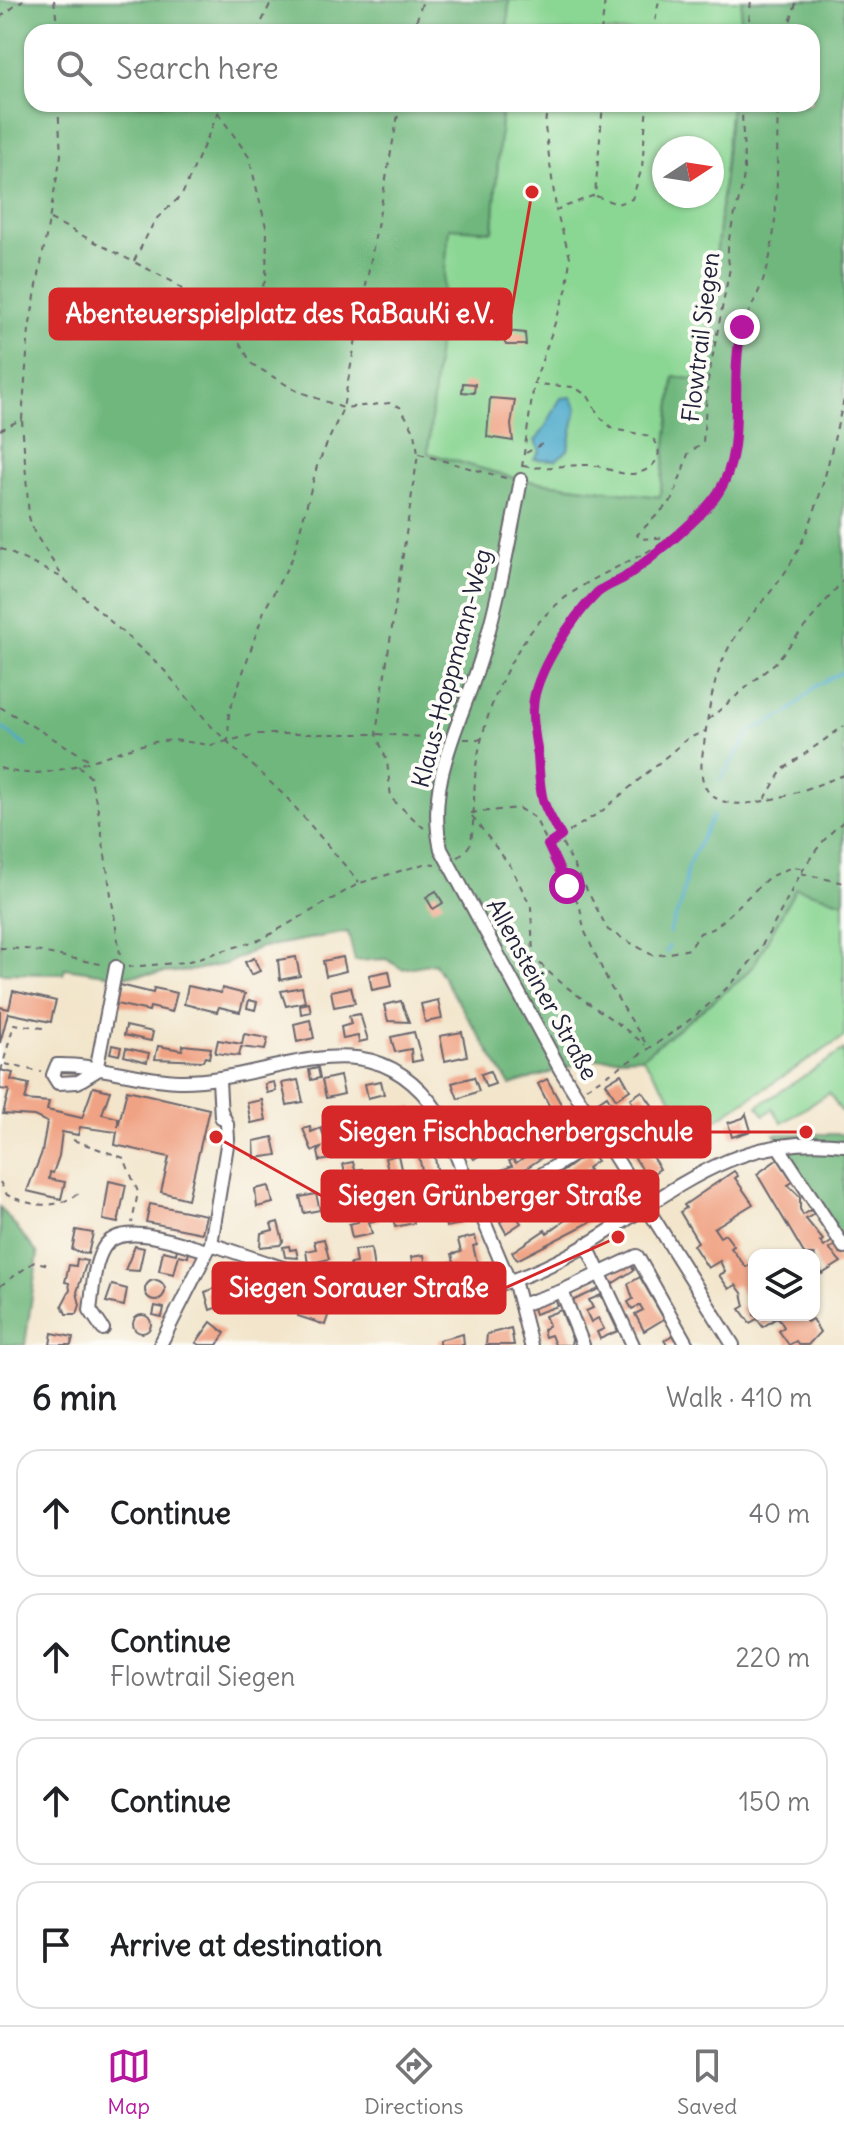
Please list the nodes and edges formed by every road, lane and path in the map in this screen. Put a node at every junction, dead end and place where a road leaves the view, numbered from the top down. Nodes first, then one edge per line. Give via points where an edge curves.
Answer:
1 (23, 0) edge
2 (54, 0) edge
3 (272, 0) edge
4 (423, 0) edge
5 (605, 0) edge
6 (659, 0) edge
7 (751, 0) edge
8 (797, 0) edge
9 (0, 17) edge
10 (57, 24) edge
11 (261, 24) edge
12 (416, 24) edge
13 (602, 24) edge
14 (654, 24) edge
15 (749, 24) edge
16 (790, 24) edge
17 (58, 112) edge
18 (398, 112) edge
19 (546, 112) edge
20 (602, 112) edge
21 (646, 112) edge
22 (742, 112) edge
23 (778, 112) edge
24 (218, 113) joint
25 (595, 195) junction
26 (556, 210) junction
27 (50, 219) junction
28 (133, 263) junction
29 (238, 340) junction
30 (534, 384) junction
31 (844, 400) edge
32 (343, 408) junction
33 (22, 419) junction
34 (0, 430) edge
35 (542, 444) dead end
36 (418, 454) junction
37 (524, 454) junction
38 (522, 465) junction
39 (520, 481) junction
40 (671, 537) junction
41 (0, 548) edge
42 (63, 578) junction
43 (844, 579) edge
44 (0, 707) edge
45 (707, 721) junction
46 (844, 726) edge
47 (706, 731) junction
48 (376, 734) junction
49 (452, 738) junction
50 (482, 739) junction
51 (228, 743) junction
52 (90, 760) junction
53 (77, 764) junction
54 (0, 768) edge
55 (844, 775) edge
56 (765, 800) junction
57 (471, 814) junction
58 (844, 821) edge
59 (428, 832) dead end
60 (561, 836) junction
61 (548, 845) junction
62 (450, 866) junction
63 (800, 873) junction
64 (360, 883) junction
65 (844, 883) edge
66 (0, 948) edge
67 (116, 967) junction
68 (43, 1028) dead end
69 (649, 1048) junction
70 (3, 1063) junction
71 (1, 1071) edge
72 (96, 1071) junction
73 (53, 1075) joint
74 (219, 1080) junction
75 (576, 1095) junction
76 (602, 1137) junction
77 (73, 1140) dead end
78 (844, 1145) edge
79 (778, 1146) junction
80 (0, 1182) edge
81 (81, 1192) dead end
82 (645, 1207) junction
83 (481, 1212) junction
84 (130, 1232) junction
85 (586, 1244) junction
86 (209, 1247) junction
87 (844, 1247) edge
88 (51, 1265) dead end
89 (601, 1274) junction
90 (512, 1280) junction
91 (0, 1286) edge
92 (562, 1291) junction
93 (521, 1305) junction
94 (103, 1329) dead end
95 (733, 1342) edge
96 (160, 1345) edge
97 (531, 1345) edge
98 (583, 1345) edge
99 (633, 1345) edge
100 (687, 1345) edge

1 - 9 path
2 - 10 path
3 - 11 path
4 - 12 path
5 - 13 path
6 - 14 path
7 - 15 path
8 - 16 path
17 - 27 path via 61,155
18 - 32 path
19 - 26 path
20 - 25 path
21 - 25 path via 642,168 632,199 617,204
22 - 40 path, Flowtrail Siegen via 744,167 735,225 725,251 730,268 706,394 703,442 688,454 673,499 637,535
23 - 40 path via 773,240 765,277 736,352 736,443 730,470 710,503
24 - 28 path via 182,195 155,220
24 - 29 path via 249,157 267,231 266,279
25 - 26 path
26 - 30 path via 570,257 567,288
27 - 28 path
27 - 33 path via 29,329
28 - 29 path via 175,283
29 - 32 path via 252,364 295,390
30 - 37 path
30 - 38 path via 582,391 606,424 645,433 656,441 659,454 640,474 589,464 545,470
31 - 45 path via 817,511 792,563 729,647 713,686
32 - 36 path via 390,403 400,407 415,432
32 - 51 path via 317,466 293,557 264,611 229,713
33 - 34 path
33 - 42 path via 29,517
35 - 37 path
36 - 39 path
36 - 48 path
37 - 38 path
38 - 39 path
39 - 49 street, Klaus-Hoppmann-Weg via 487,638
40 - 50 path via 569,592 546,612 494,697
40 - 60 path via 599,591 552,653 539,686 533,706 540,801
41 - 42 path
42 - 51 path via 164,670
43 - 45 path via 775,663
44 - 52 path
45 - 47 path
46 - 56 path via 782,770
47 - 56 path via 700,769 707,790 720,801 737,804
47 - 60 path via 687,739 602,811
48 - 49 path
48 - 51 path via 257,734
48 - 59 path via 387,761 391,798
49 - 50 path
49 - 62 street, Klaus-Hoppmann-Weg via 435,816
50 - 57 path
51 - 52 path via 155,742
51 - 64 path via 288,799
52 - 53 path
53 - 54 path via 41,774
53 - 67 path via 90,777 98,809 122,949
55 - 56 path
57 - 61 path via 518,808 535,818
57 - 62 path via 470,845
57 - 69 path via 511,867 531,907 533,956 578,999 606,1013
58 - 63 path
60 - 61 path
60 - 63 path via 608,930 654,956 690,949 700,933 715,928 769,877 792,867
61 - 69 path via 580,907 584,930 610,986
62 - 64 path via 427,863
62 - 75 street, Allensteiner Straße
63 - 65 path
63 - 69 path via 742,973
64 - 67 path via 262,939 186,962 145,969
66 - 67 path
67 - 72 street
68 - 70 path via 14,1024
69 - 75 path
70 - 71 path
70 - 73 path
72 - 73 street via 57,1065
72 - 74 street
74 - 83 street via 327,1055 352,1056 394,1070 439,1114
74 - 86 street via 227,1124
75 - 76 street, Allensteiner Straße
76 - 82 street, Allensteiner Straße
76 - 83 street
77 - 84 path via 124,1158 131,1168 138,1192
78 - 79 street
79 - 82 street via 732,1157
79 - 87 street
80 - 81 path via 7,1195 45,1206
82 - 85 street
82 - 95 street, Allensteiner Straße
83 - 90 street
84 - 86 street
84 - 94 street via 108,1242 101,1253 90,1310
85 - 89 street
85 - 90 street
86 - 90 street via 316,1280 389,1295 461,1291
86 - 96 street
88 - 91 path via 34,1262
89 - 92 street
89 - 99 street
89 - 100 street via 637,1256
90 - 93 street
92 - 93 street
92 - 98 street
93 - 97 street

